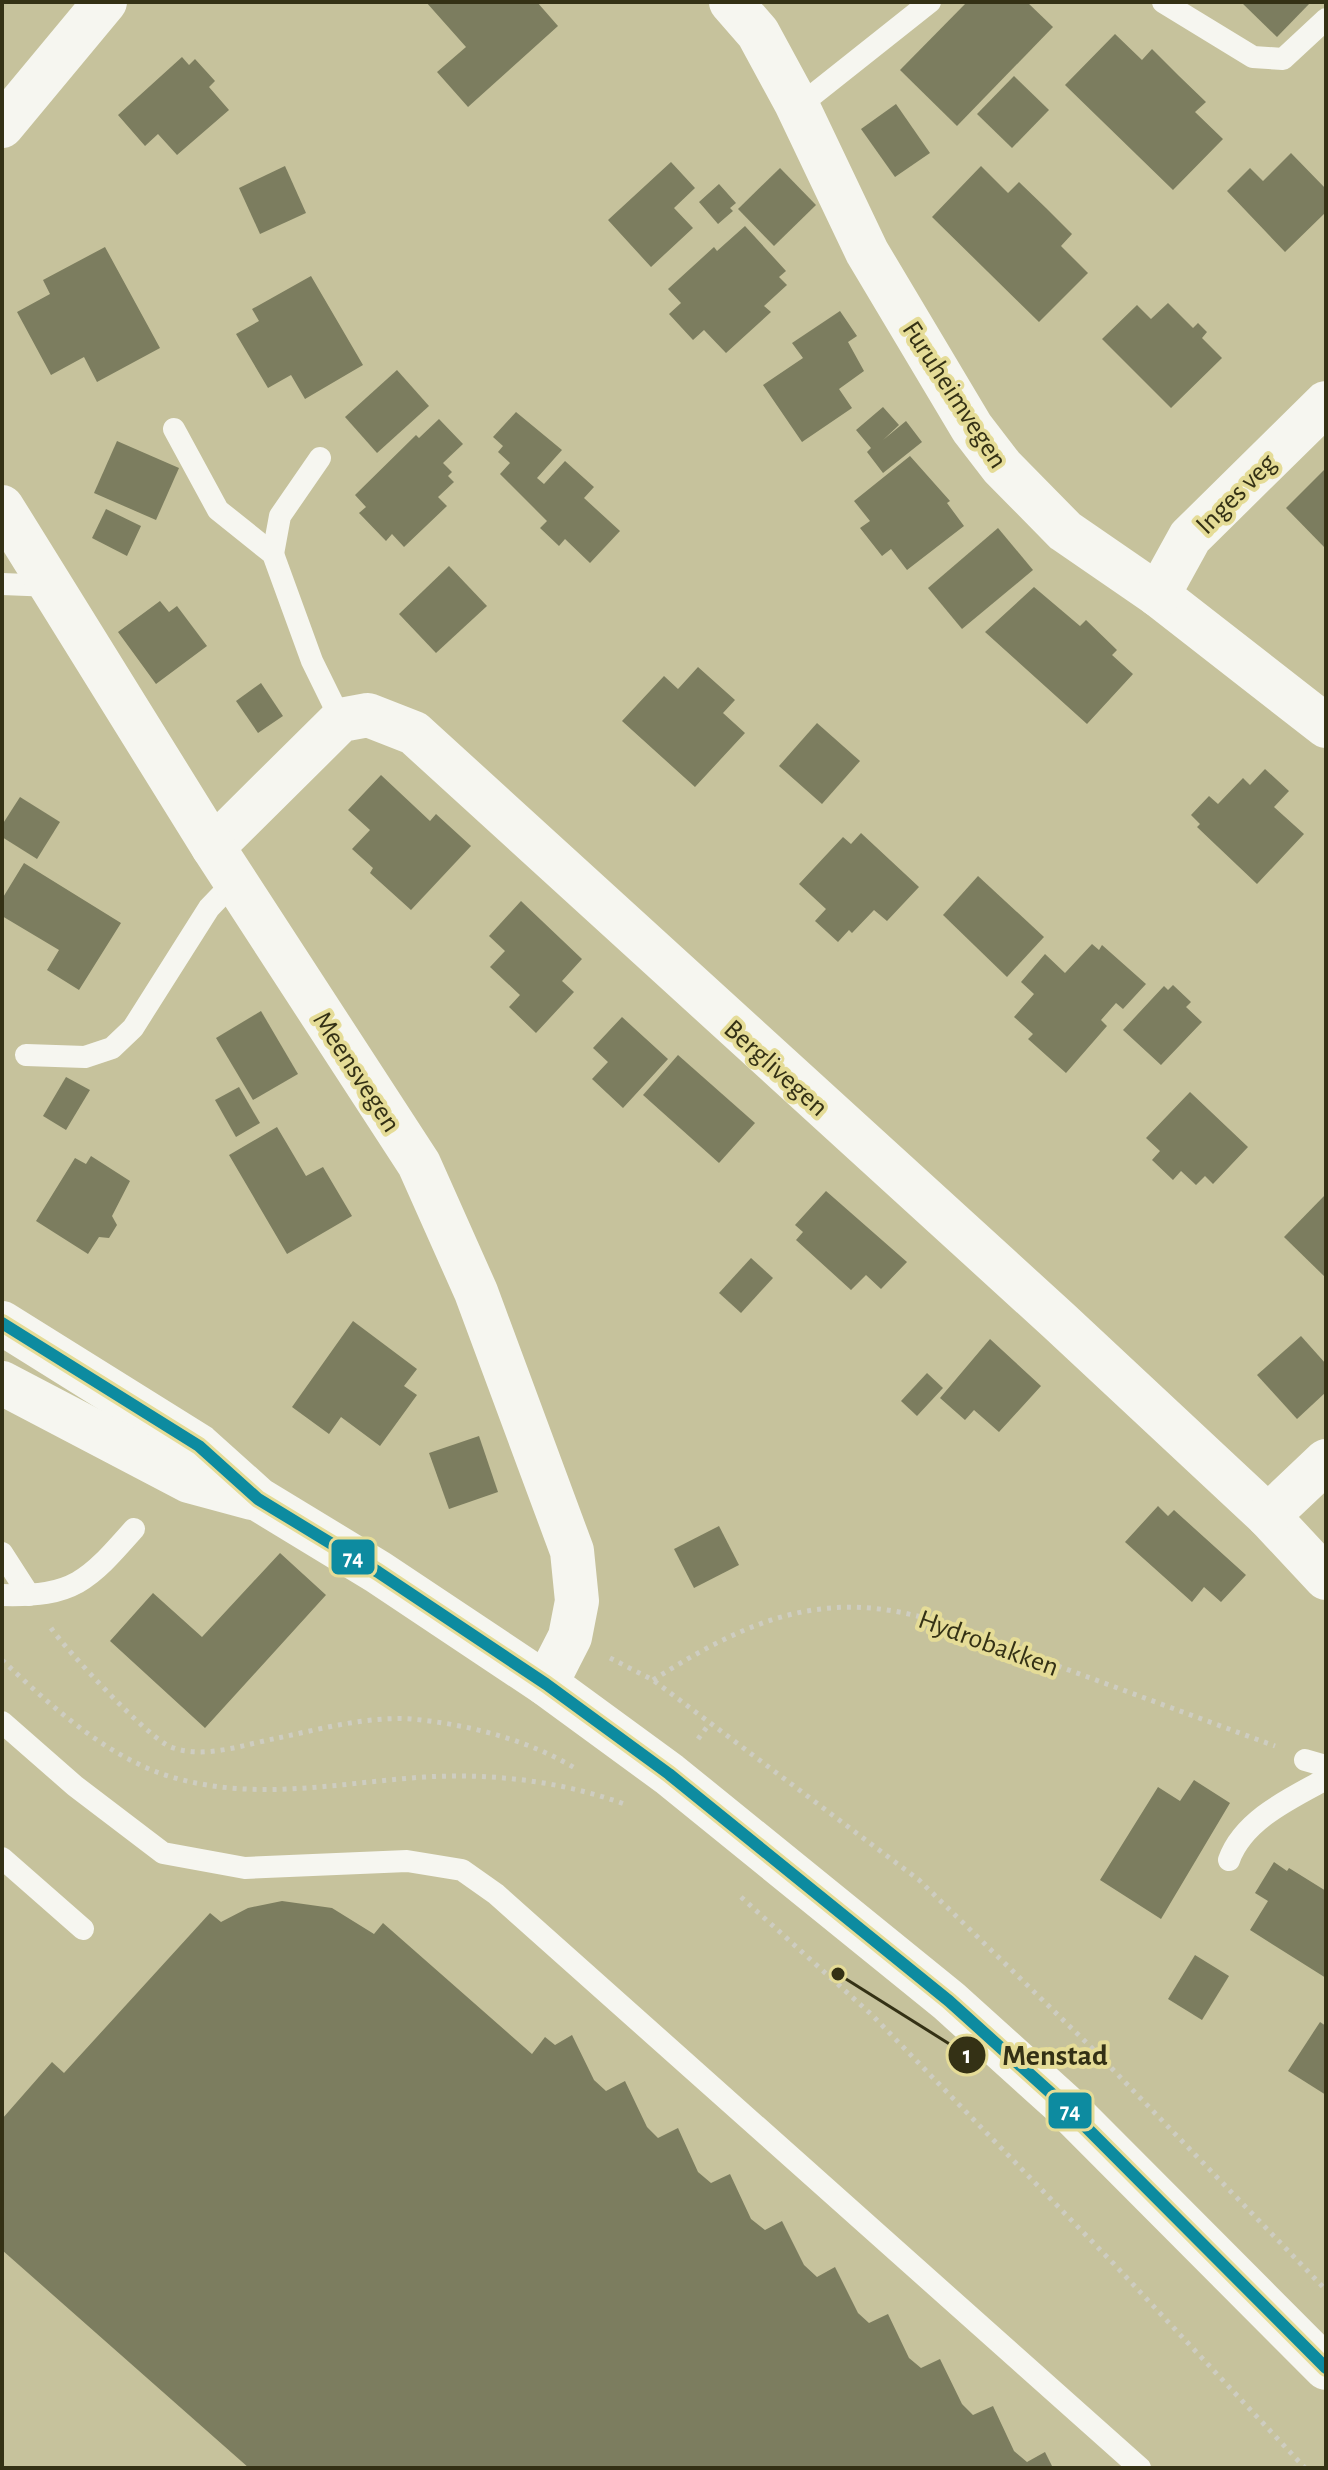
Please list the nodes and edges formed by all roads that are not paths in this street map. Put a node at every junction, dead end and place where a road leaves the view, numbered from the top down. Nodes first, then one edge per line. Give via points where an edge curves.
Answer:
1 (105, 2) edge
2 (731, 2) edge
3 (930, 2) edge
4 (1163, 2) edge
5 (1326, 19) edge
6 (796, 103) junction
7 (2, 126) edge
8 (1326, 403) edge
9 (174, 429) dead end
10 (320, 458) dead end
11 (2, 507) edge
12 (273, 554) junction
13 (2, 584) edge
14 (53, 586) junction
15 (1158, 595) junction
16 (341, 720) junction
17 (1326, 726) edge
18 (224, 864) junction
19 (26, 1055) dead end
20 (2, 1323) edge
21 (2, 1383) edge
22 (1326, 1461) edge
23 (258, 1499) junction
24 (1268, 1516) junction
25 (134, 1529) dead end
26 (2, 1553) edge
27 (1326, 1578) edge
28 (2, 1595) edge
29 (29, 1595) junction
30 (546, 1684) junction
31 (2, 1722) edge
32 (1326, 1779) edge
33 (2, 1858) edge
34 (1229, 1860) dead end
35 (83, 1929) dead end
36 (1326, 2368) edge
37 (1140, 2468) edge

1 - 7 street
2 - 6 street, Furuheimvegen via 758,33
3 - 6 lane
4 - 5 lane via 1253,57 1283,59
6 - 15 street, Furuheimvegen via 867,252 980,438 1065,531
8 - 15 street, Inges veg via 1190,537
9 - 12 lane via 218,510
10 - 12 lane via 280,516
11 - 14 street, Meensvegen
12 - 16 lane via 312,661
13 - 14 lane
14 - 18 street, Meensvegen
15 - 17 street, Furuheimvegen
16 - 18 street
16 - 24 street, Berglivegen via 368,715 414,733
18 - 19 lane via 209,908 133,1028 112,1048 85,1057
18 - 30 street, Meensvegen via 419,1164 503,1360 572,1551 577,1601
20 - 23 street via 199,1446
21 - 23 street via 189,1481
22 - 24 street
23 - 30 street
24 - 27 street, Berglivegen
25 - 29 lane via 100,1567 69,1590
26 - 29 lane
28 - 29 lane
30 - 36 street via 669,1774 960,2011 1063,2104
31 - 37 lane via 163,1853 245,1868 407,1861 462,1870 496,1894
32 - 34 lane via 1270,1811 1234,1845
33 - 35 lane

